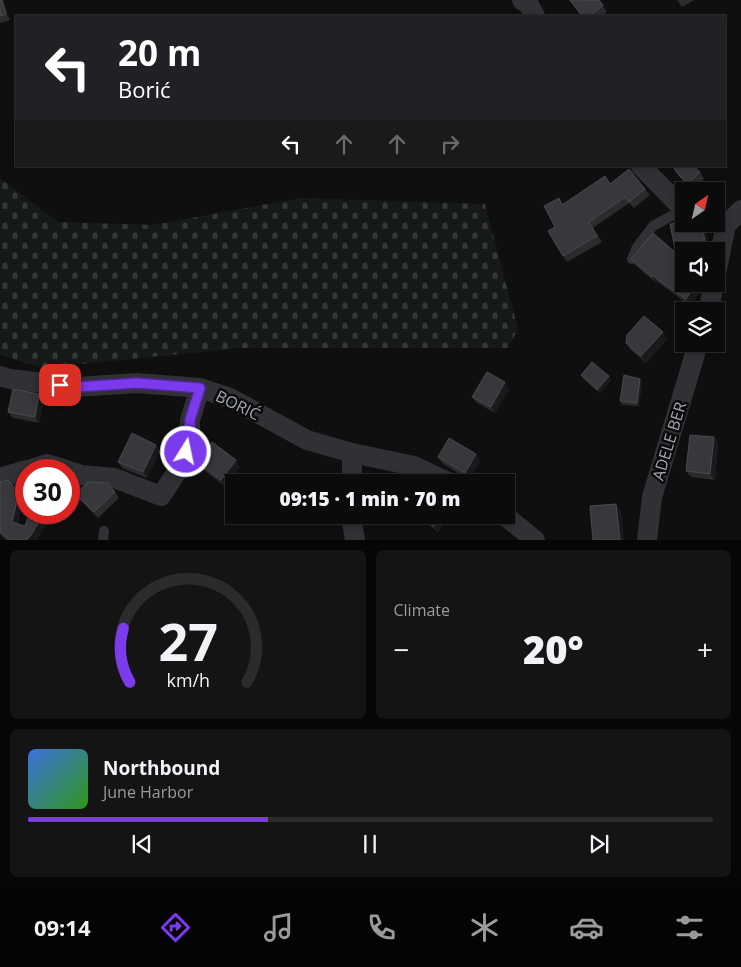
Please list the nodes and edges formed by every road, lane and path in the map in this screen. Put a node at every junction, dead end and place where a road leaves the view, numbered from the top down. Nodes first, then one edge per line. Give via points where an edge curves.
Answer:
1 (522, 0) edge
2 (534, 15) edge
3 (642, 167) edge
4 (675, 202) edge
5 (741, 210) edge
6 (675, 214) edge
7 (725, 221) edge
8 (632, 259) edge
9 (696, 352) edge
10 (0, 376) edge
11 (200, 388) junction
12 (352, 453) junction
13 (15, 474) edge
14 (80, 474) edge
15 (352, 474) edge
16 (431, 474) edge
17 (0, 478) edge
18 (353, 524) edge
19 (515, 524) edge
20 (355, 540) edge
21 (535, 540) edge
22 (647, 540) edge

1 - 2 street
3 - 4 street
5 - 7 street
6 - 8 lane via 653,226
9 - 22 street, ADELE BER via 652,497
10 - 11 street, BORIĆ via 77,387 137,383
11 - 12 street, BORIĆ via 230,398 307,440
11 - 14 street via 182,464 161,496 114,478
12 - 15 street
12 - 16 street, BORIĆ via 414,466
13 - 17 street
18 - 20 street
19 - 21 street

